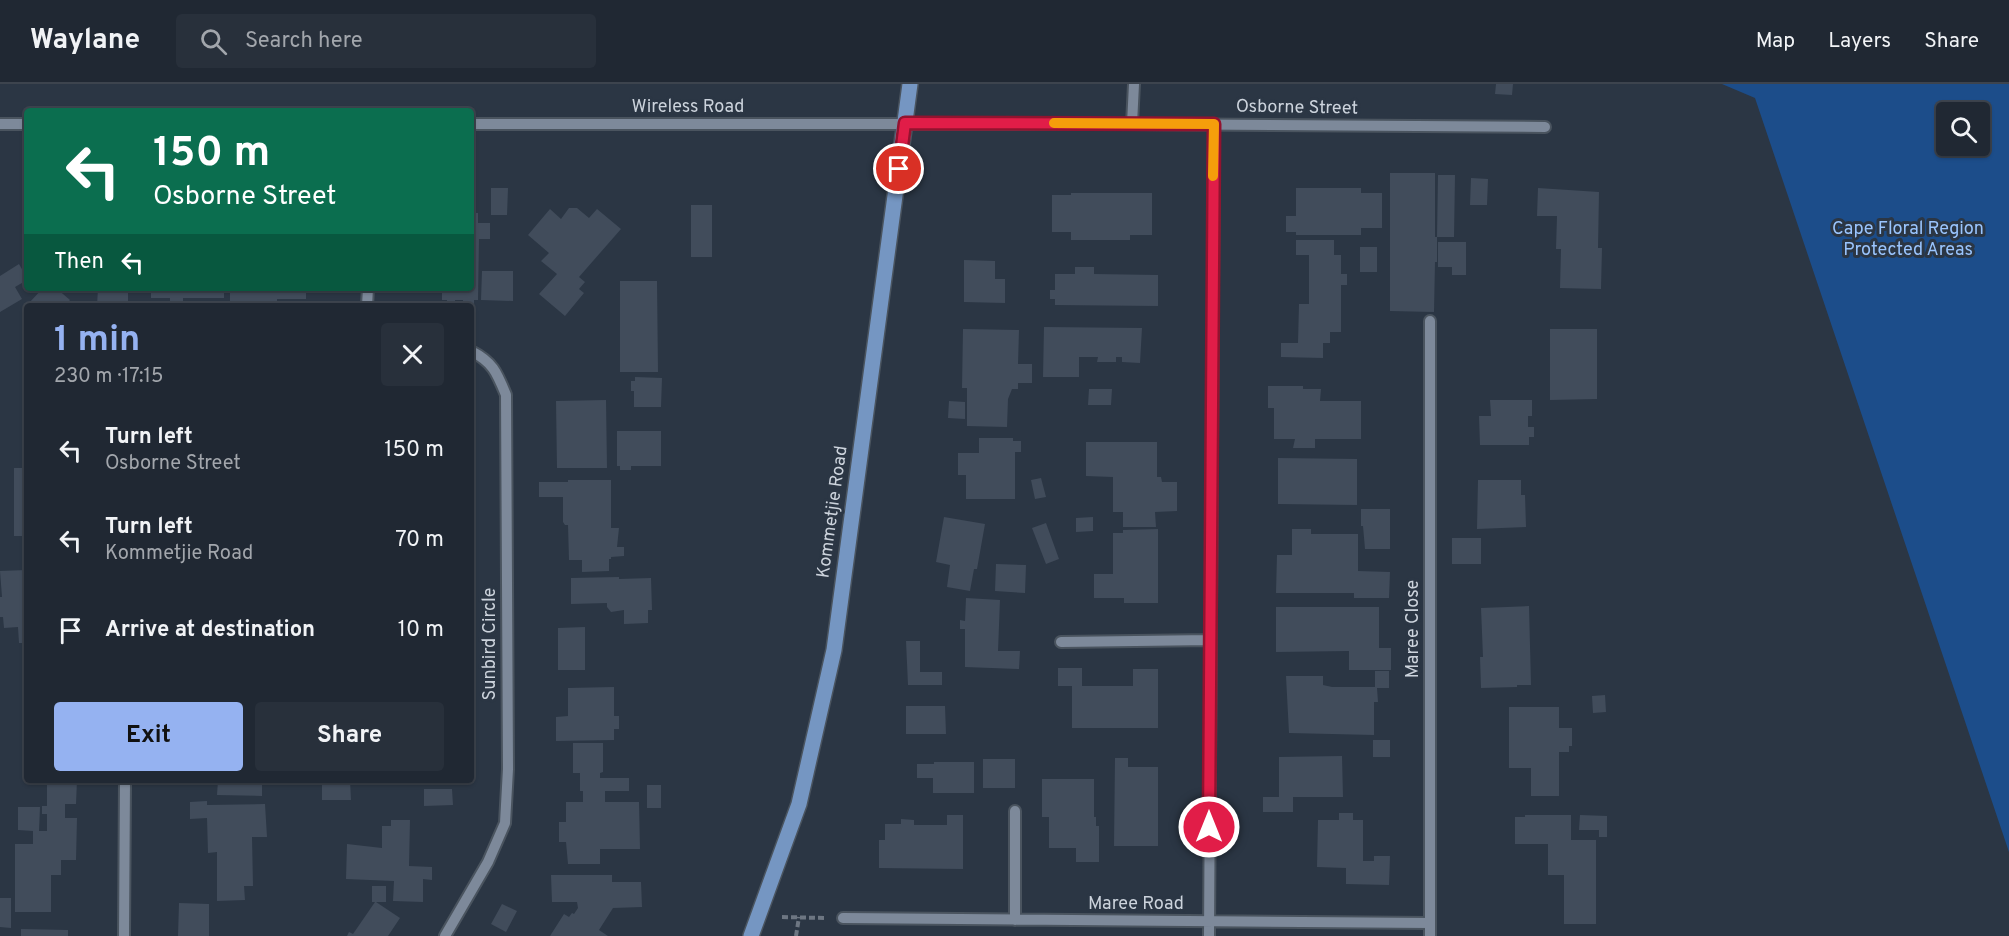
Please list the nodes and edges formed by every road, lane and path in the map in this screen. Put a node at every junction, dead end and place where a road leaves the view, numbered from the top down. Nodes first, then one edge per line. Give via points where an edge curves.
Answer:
1 (910, 84) edge
2 (1134, 84) edge
3 (905, 123) junction
4 (1132, 123) junction
5 (0, 124) edge
6 (24, 124) edge
7 (474, 124) edge
8 (1214, 124) junction
9 (1545, 127) dead end
10 (1430, 321) dead end
11 (474, 352) edge
12 (1210, 640) junction
13 (1061, 642) dead end
14 (125, 783) edge
15 (1015, 811) dead end
16 (760, 917) junction
17 (799, 917) junction
18 (843, 918) joint
19 (1015, 920) junction
20 (1209, 921) junction
21 (1430, 922) junction
22 (124, 936) edge
23 (445, 936) edge
24 (751, 936) edge
25 (796, 936) edge
26 (1209, 936) edge
27 (1430, 936) edge

1 - 3 main road, Kommetjie Road
2 - 4 street
3 - 4 street, Osborne Street
3 - 7 street, Wireless Road
3 - 16 main road, Kommetjie Road via 834,650 799,804
4 - 8 street, Osborne Street
5 - 6 street
8 - 9 street, Osborne Street
8 - 12 street
10 - 21 street, Maree Close
11 - 23 street, Sunbird Circle via 496,371 506,395 508,769 505,823 488,862
12 - 13 street
12 - 20 street
14 - 22 street
15 - 19 street
16 - 17 path
16 - 24 main road, Kommetjie Road
17 - 18 path
17 - 25 path
18 - 19 street, Maree Road
19 - 20 street, Maree Road
20 - 21 street, Maree Road
20 - 26 street
21 - 27 street, Maree Close

